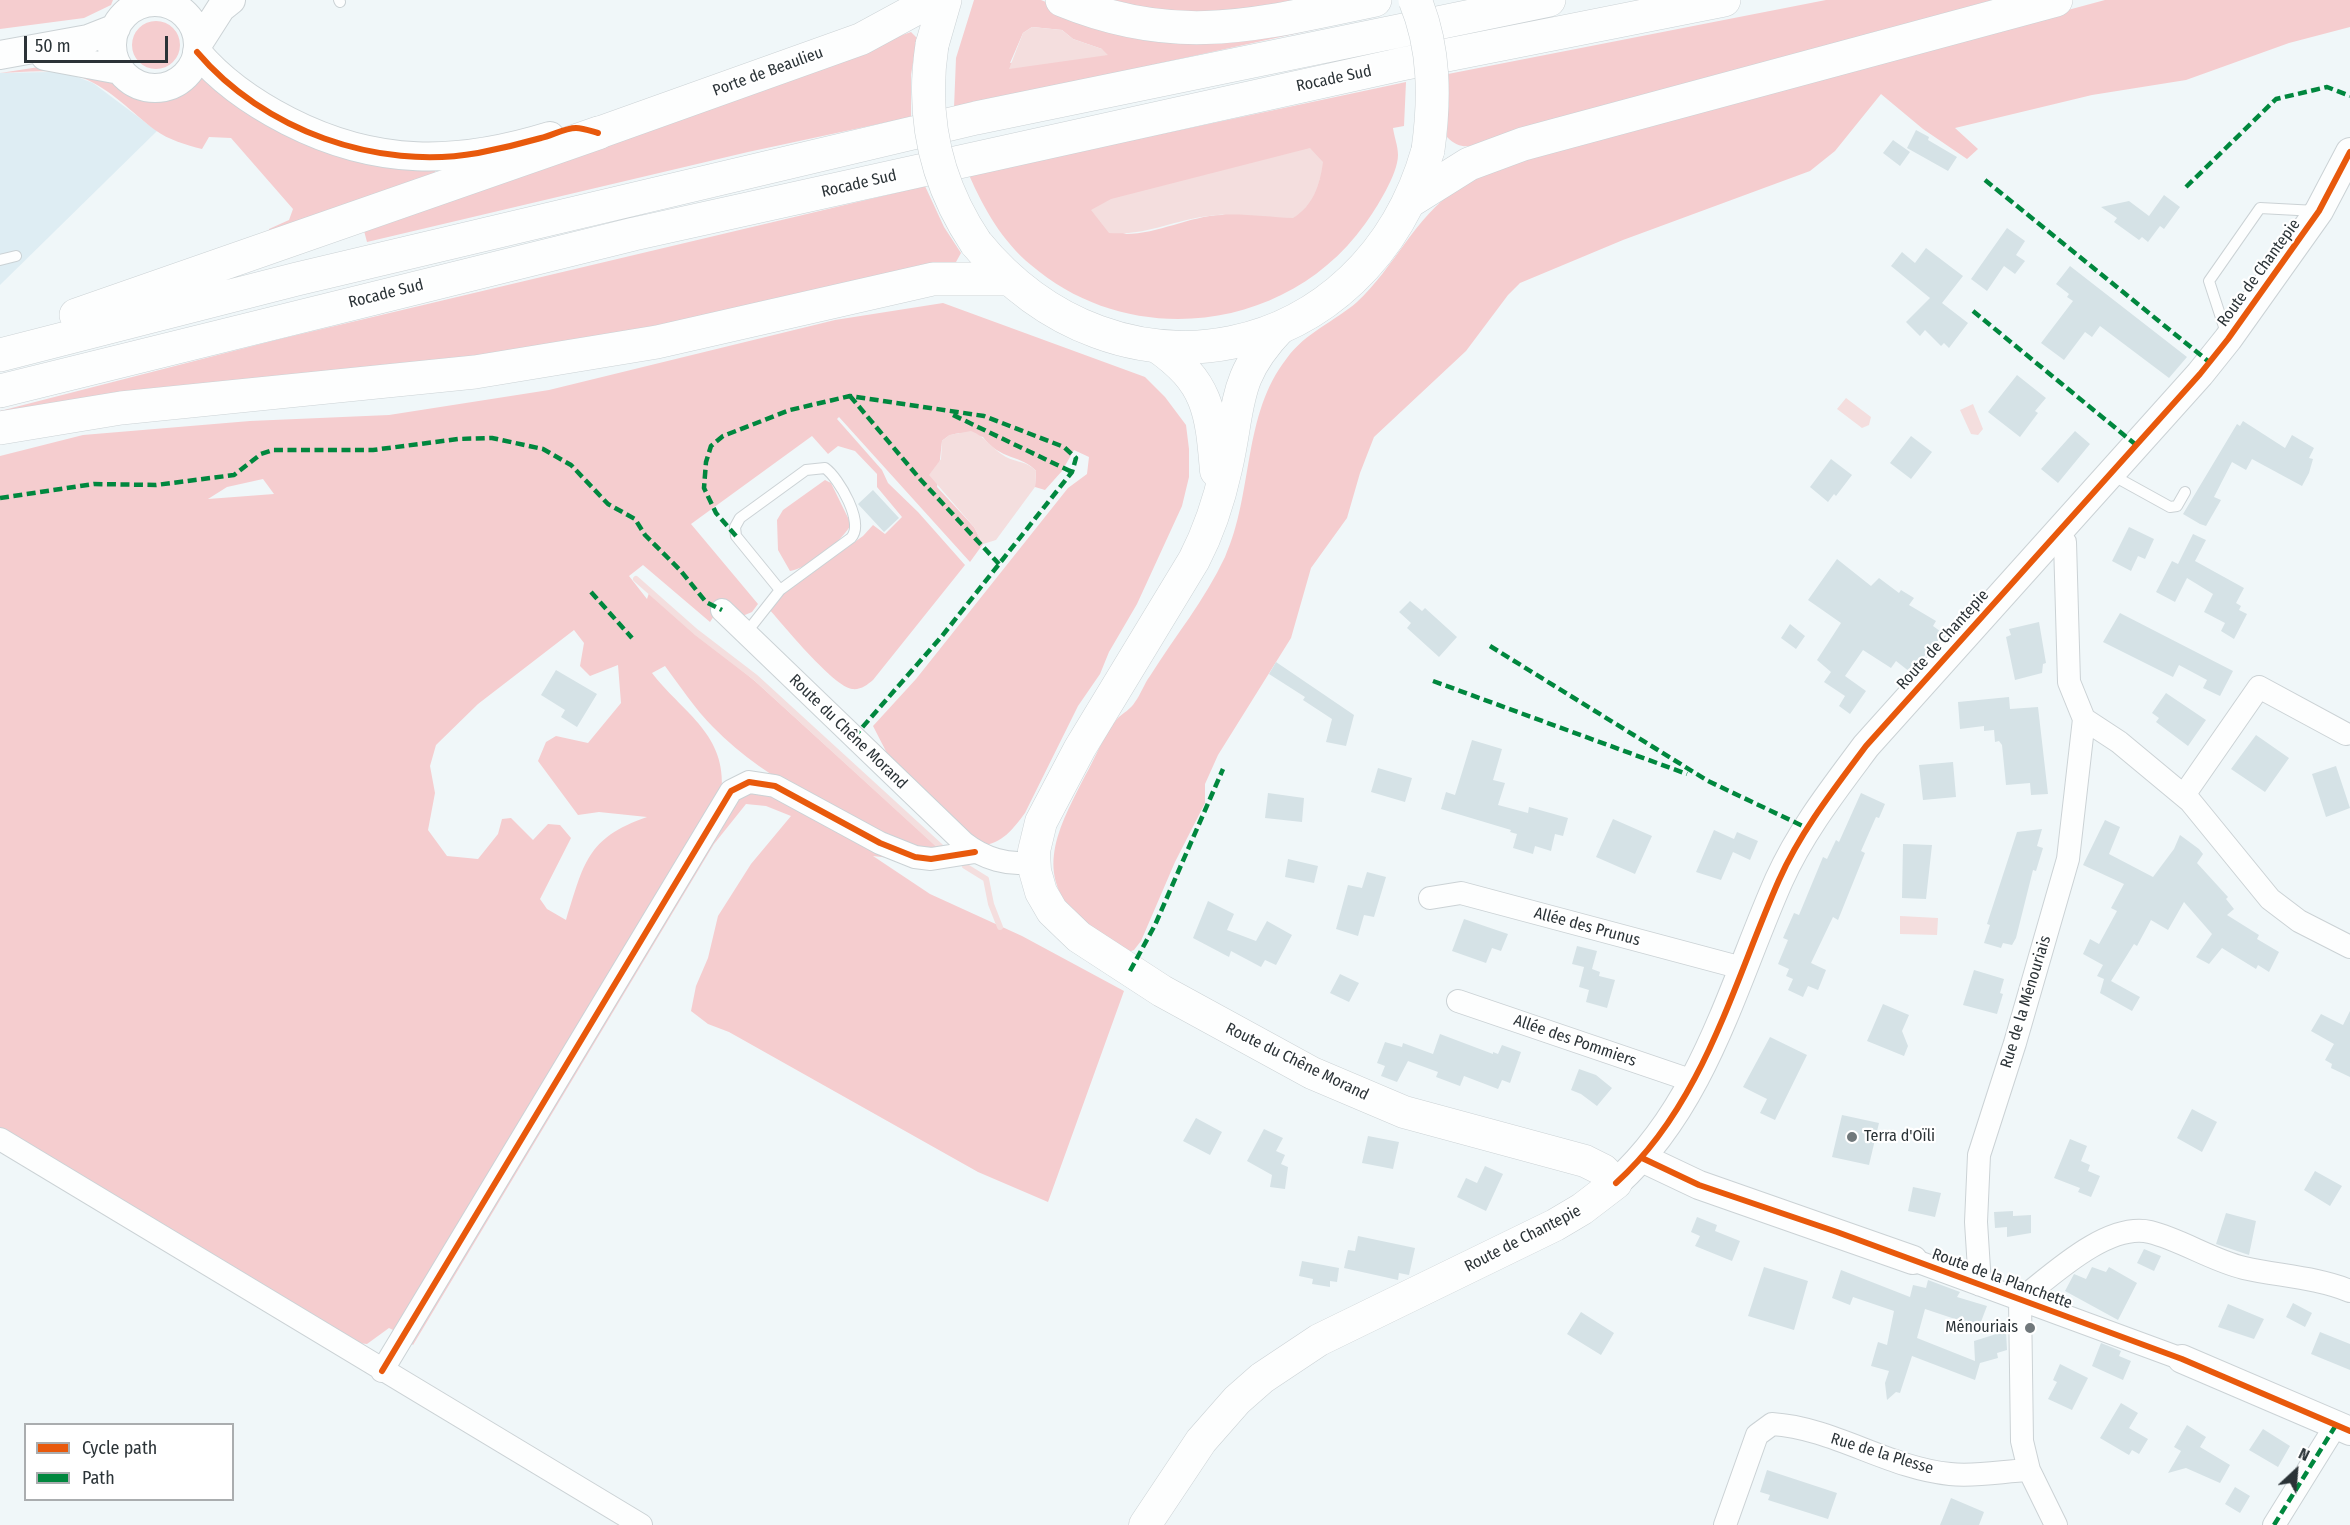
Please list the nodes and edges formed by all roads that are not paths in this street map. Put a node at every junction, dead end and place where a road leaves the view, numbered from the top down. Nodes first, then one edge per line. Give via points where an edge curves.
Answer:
1 (231, 0) edge
2 (933, 0) edge
3 (945, 0) edge
4 (1062, 0) edge
5 (1375, 0) edge
6 (1414, 0) edge
7 (1549, 0) edge
8 (1724, 0) edge
9 (2056, 0) edge
10 (184, 3) edge
11 (116, 28) junction
12 (197, 48) junction
13 (10, 54) edge
14 (120, 70) junction
15 (598, 133) junction
16 (2350, 152) edge
17 (1410, 201) junction
18 (2319, 211) junction
19 (16, 256) dead end
20 (0, 260) edge
21 (1008, 279) junction
22 (1281, 327) junction
23 (2228, 339) junction
24 (1156, 346) junction
25 (0, 349) edge
26 (0, 355) edge
27 (0, 391) edge
28 (0, 428) edge
29 (2110, 473) junction
30 (2185, 492) dead end
31 (1218, 498) junction
32 (2057, 533) junction
33 (780, 590) junction
34 (722, 610) dead end
35 (746, 633) junction
36 (2084, 719) junction
37 (2346, 734) dead end
38 (2184, 795) junction
39 (975, 852) junction
40 (1034, 861) junction
41 (1431, 898) dead end
42 (2350, 947) edge
43 (1742, 968) junction
44 (1458, 1001) dead end
45 (1693, 1081) junction
46 (0, 1139) edge
47 (1642, 1158) junction
48 (1616, 1183) junction
49 (1913, 1260) joint
50 (1980, 1285) junction
51 (2350, 1291) edge
52 (2019, 1300) junction
53 (2182, 1359) joint
54 (382, 1371) junction
55 (2343, 1428) edge
56 (2029, 1470) junction
57 (641, 1525) edge
58 (1145, 1525) edge
59 (1725, 1525) edge
60 (2056, 1525) edge
61 (2274, 1525) edge

1 - 12 street via 211,21
2 - 15 main road, Porte de Beaulieu via 861,39
3 - 21 main road, bridge via 932,45 927,86 933,148 950,198 976,243
4 - 5 main road via 1150,26 1209,29 1274,21
6 - 17 main road, bridge via 1426,35 1434,91 1428,150
7 - 26 main road, Rocade Sud via 976,118 353,266
8 - 27 main road, Rocade Sud via 1379,69 634,234
9 - 17 main road via 1523,144 1469,165
10 - 11 street via 139,5 125,14
10 - 12 street
11 - 13 street via 88,39
11 - 14 street via 112,45
12 - 14 street via 186,74 165,87 140,85
12 - 15 street via 234,88 279,116 326,139 374,153 450,157 575,128
13 - 14 street via 89,62
15 - 25 main road via 69,318
16 - 18 street, Route de Chantepie
17 - 22 main road via 1383,246 1347,285
18 - 23 street, Route de Chantepie
18 - 23 lane via 2260,208 2208,280
19 - 20 lane
21 - 24 main road via 1052,312 1077,325 1129,342
21 - 28 main road via 933,279 657,342 486,370 121,408
22 - 24 main road via 1224,343
22 - 31 main road, Route du Chêne Morand via 1252,363 1239,393
23 - 29 street, Route de Chantepie
24 - 31 main road, Route du Chêne Morand via 1181,364 1198,385 1207,407
29 - 30 lane via 2170,507 2177,506
29 - 32 street, Route de Chantepie
31 - 40 main road, Route du Chêne Morand via 1208,533 1194,560 1046,812 1037,832
32 - 36 street, Rue de la Ménouriais via 2065,542 2069,682
32 - 43 street, Route de Chantepie via 1866,746 1827,798 1792,853
33 - 33 lane via 856,531 857,523 847,500 825,468 806,470 740,518 735,527 736,536
33 - 35 lane
34 - 35 street, Route du Chêne Morand
35 - 39 street, Route du Chêne Morand
36 - 38 street
36 - 50 street, Rue de la Ménouriais via 2068,859 1979,1155 1976,1222
37 - 38 street via 2259,687
38 - 42 street via 2270,899 2299,921
39 - 40 street, Route du Chêne Morand via 1021,864
39 - 54 street, Route du Chêne Morand via 931,859 900,852 788,792 761,782 749,782 731,791
40 - 48 main road, Route du Chêne Morand via 1041,892 1068,929 1162,992 1312,1073 1374,1100 1432,1120 1585,1161 1603,1170
41 - 43 street, Allée des Prunus via 1461,893
43 - 45 street, Route de Chantepie
44 - 45 street, Allée des Pommiers
45 - 47 street, Route de Chantepie
46 - 54 street
47 - 48 street, Route de Chantepie
47 - 49 street, Route de la Planchette via 1683,1179
48 - 58 main road, Route de Chantepie via 1555,1225 1319,1340 1262,1378 1207,1434
49 - 50 street, Route de la Planchette
50 - 52 street, Route de la Planchette
51 - 52 street via 2310,1278 2243,1268 2148,1232 2131,1232 2109,1237 2084,1252
52 - 53 street, Route de la Planchette
52 - 56 street via 2022,1441
53 - 55 street, Route de la Planchette
54 - 57 street
55 - 61 street
56 - 59 street, Rue de la Plesse via 1951,1474 1903,1464 1794,1425 1772,1424 1757,1436
56 - 60 street

